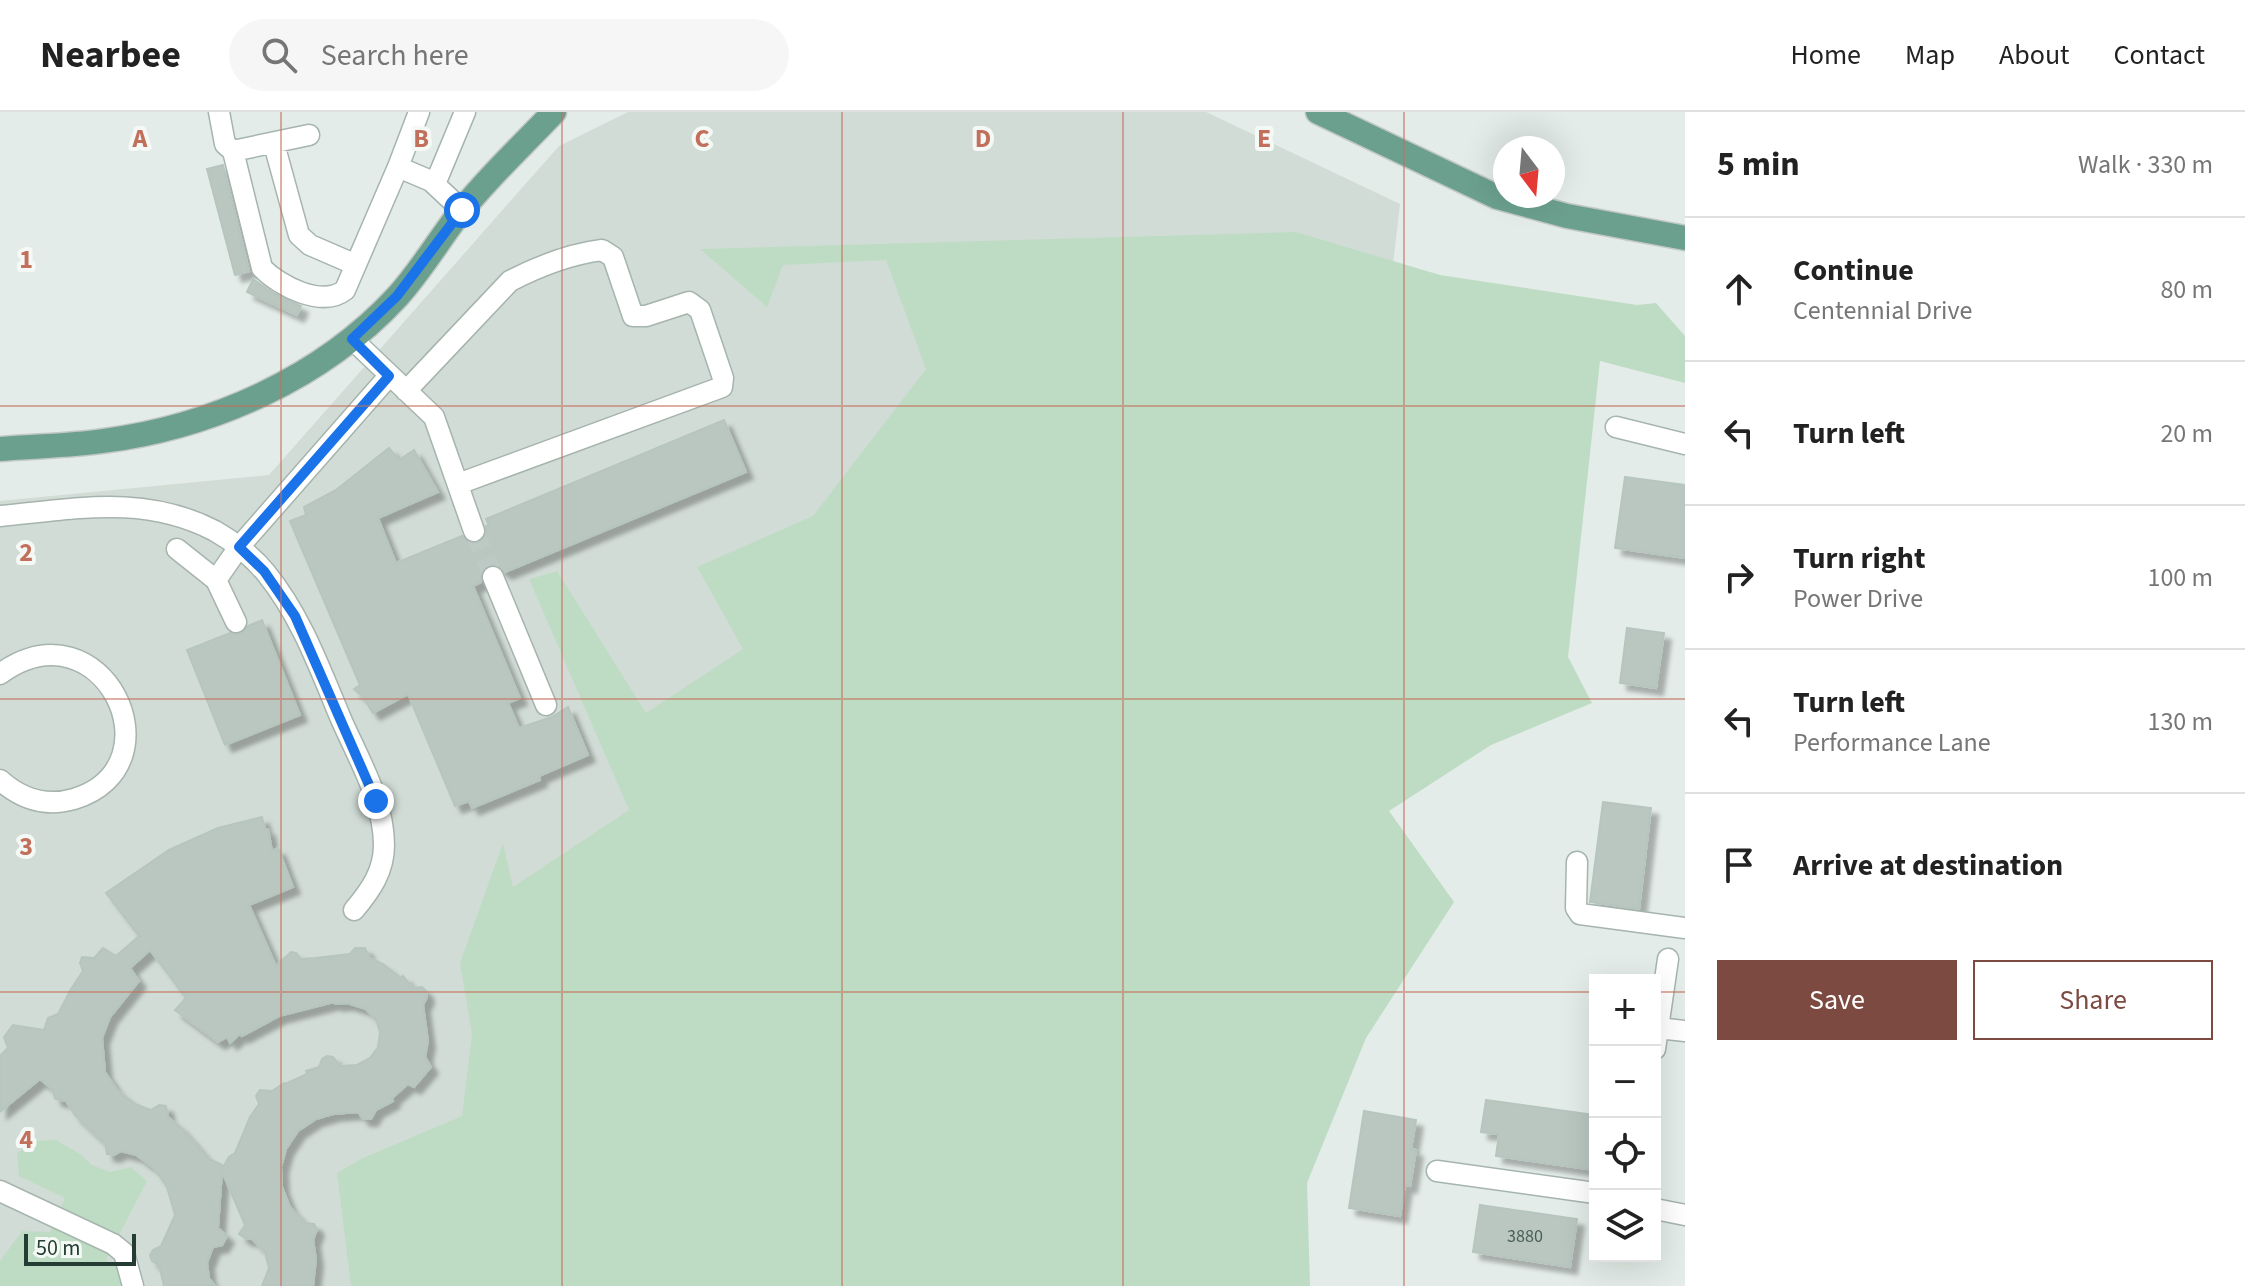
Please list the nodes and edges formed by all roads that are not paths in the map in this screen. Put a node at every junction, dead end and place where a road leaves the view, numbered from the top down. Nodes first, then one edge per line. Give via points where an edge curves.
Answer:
1 (219, 112) edge
2 (419, 112) edge
3 (465, 112) edge
4 (554, 112) edge
5 (1318, 112) edge
6 (309, 135) dead end
7 (274, 144) junction
8 (233, 151) junction
9 (398, 167) junction
10 (435, 184) junction
11 (462, 210) junction
12 (1685, 238) edge
13 (354, 264) junction
14 (352, 339) junction
15 (389, 376) junction
16 (406, 391) junction
17 (1616, 427) dead end
18 (1685, 444) edge
19 (0, 449) edge
20 (458, 484) junction
21 (0, 516) edge
22 (474, 531) tunnel mouth
23 (239, 547) junction
24 (177, 549) dead end
25 (493, 577) tunnel mouth
26 (216, 580) junction
27 (236, 622) dead end
28 (3, 666) edge
29 (546, 705) dead end
30 (0, 780) edge
31 (1577, 862) dead end
32 (354, 910) dead end
33 (1685, 928) edge
34 (1668, 959) dead end
35 (1661, 1007) edge
36 (1661, 1028) edge
37 (1685, 1031) edge
38 (1437, 1171) dead end
39 (0, 1191) edge
40 (1589, 1192) edge
41 (1661, 1210) edge
42 (1685, 1215) edge
43 (133, 1286) edge

1 - 8 street via 225,144
2 - 9 street
3 - 10 street
4 - 11 main road
5 - 12 main road via 1497,197
6 - 7 street
7 - 8 street
7 - 13 street via 299,235
8 - 13 street via 266,273 310,295 329,298 345,290
9 - 10 street
9 - 13 street
10 - 11 street
11 - 14 main road via 397,296
14 - 15 street
14 - 19 main road via 232,410 103,441
15 - 16 street
15 - 23 street
16 - 20 street via 434,417
16 - 20 street via 510,281 582,252 602,250 613,257 633,316 689,302 700,310 722,387
17 - 18 street
20 - 22 street
21 - 23 street via 140,507 172,512
23 - 26 street
23 - 32 street via 264,571 295,616 376,801 383,825 382,862 375,884
24 - 26 street
25 - 29 street
26 - 27 street
28 - 30 street via 51,656 91,665 116,699 125,744 107,781 61,802 32,800
31 - 33 street via 1580,914
34 - 35 street
36 - 37 street
38 - 40 street
39 - 43 street via 113,1244 124,1253
41 - 42 street

